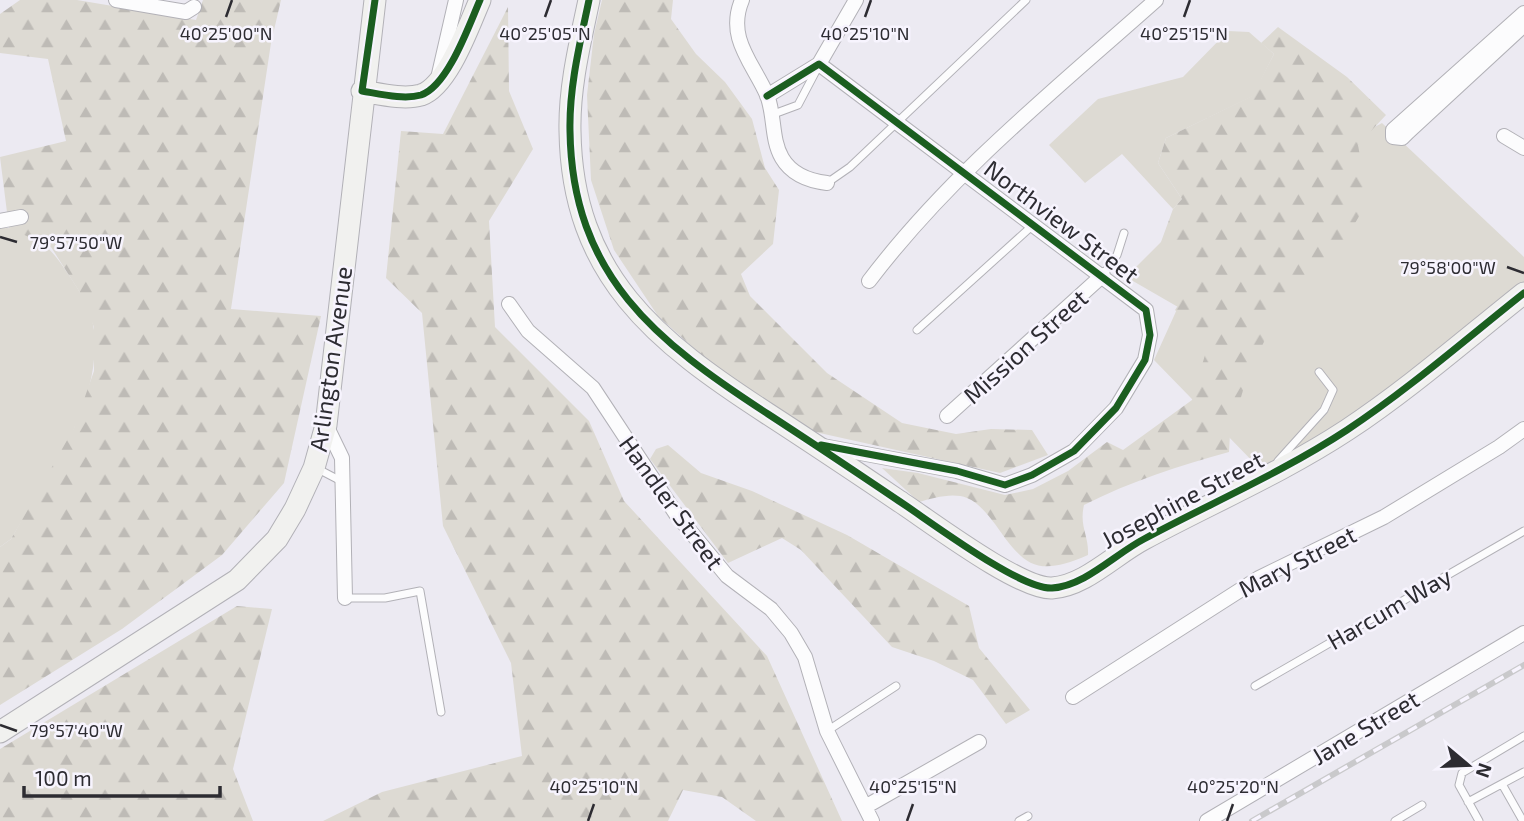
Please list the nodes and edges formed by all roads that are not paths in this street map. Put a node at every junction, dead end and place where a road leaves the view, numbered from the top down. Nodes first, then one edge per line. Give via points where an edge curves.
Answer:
1 (116, 0) edge
2 (375, 0) edge
3 (456, 0) edge
4 (480, 0) edge
5 (589, 0) edge
6 (742, 0) edge
7 (856, 0) edge
8 (1026, 0) edge
9 (1156, 0) edge
10 (195, 4) edge
11 (1524, 13) edge
12 (1524, 26) edge
13 (819, 64) junction
14 (436, 85) junction
15 (362, 92) junction
16 (767, 96) junction
17 (771, 115) junction
18 (898, 121) junction
19 (1504, 136) dead end
20 (1524, 148) edge
21 (965, 171) junction
22 (827, 183) joint
23 (21, 217) dead end
24 (0, 221) edge
25 (1032, 226) junction
26 (1124, 233) dead end
27 (1103, 275) junction
28 (869, 281) dead end
29 (1524, 293) edge
30 (509, 304) dead end
31 (917, 330) dead end
32 (1319, 372) dead end
33 (947, 416) dead end
34 (326, 425) junction
35 (1524, 429) edge
36 (814, 444) junction
37 (1278, 461) dead end
38 (314, 468) junction
39 (343, 483) junction
40 (1524, 531) edge
41 (345, 598) joint
42 (1524, 633) edge
43 (896, 686) dead end
44 (1255, 686) dead end
45 (1073, 697) dead end
46 (441, 712) dead end
47 (827, 731) junction
48 (0, 732) edge
49 (1524, 736) edge
50 (979, 742) dead end
51 (1524, 772) edge
52 (1502, 784) junction
53 (1468, 802) junction
54 (1422, 805) dead end
55 (869, 814) edge
56 (1028, 816) dead end
57 (1019, 821) edge
58 (1207, 821) edge
59 (1395, 821) edge
60 (1479, 821) edge
61 (1523, 821) edge

1 - 10 street via 187,12
2 - 15 street, Arlington Avenue
3 - 14 street
4 - 14 street
5 - 36 street, Josephine Street via 572,86 570,132 578,195 603,261 633,307 676,351
6 - 16 street via 739,40
7 - 13 street
8 - 18 lane
9 - 21 street
11 - 12 street via 1393,130 1393,137 1402,138
13 - 16 street
13 - 17 lane via 798,105
13 - 18 street, Northview Street
14 - 15 street via 418,96
15 - 34 street, Arlington Avenue
16 - 17 street
17 - 22 street via 782,158 795,173
18 - 21 street, Northview Street
18 - 22 lane
19 - 20 street
21 - 25 street, Northview Street
21 - 28 street
23 - 24 street
25 - 27 street, Northview Street
25 - 31 lane
26 - 27 lane
27 - 33 street, Mission Street
27 - 36 street, Northview Street via 1146,310 1150,335 1145,360 1116,408 1074,451 1005,485 957,471
29 - 36 street, Josephine Street via 1346,431 1062,587 1039,587 1019,579
30 - 47 street, Handler Street via 528,331 593,388 676,514 727,576 771,609 791,633 805,657
32 - 37 lane via 1333,390 1324,410
34 - 38 street, Arlington Avenue
34 - 39 street via 342,458
35 - 45 street, Mary Street via 1384,517 1259,578
38 - 39 lane
38 - 48 street, Arlington Avenue via 277,539 237,580
39 - 41 street
40 - 44 lane, Harcum Way
41 - 46 lane via 420,592
42 - 58 street, Jane Street
43 - 47 lane
47 - 55 street, Handler Street
49 - 53 lane via 1462,773 1459,785
50 - 55 street
51 - 52 lane
52 - 53 lane
52 - 61 lane
53 - 60 lane
54 - 59 lane
56 - 57 lane

